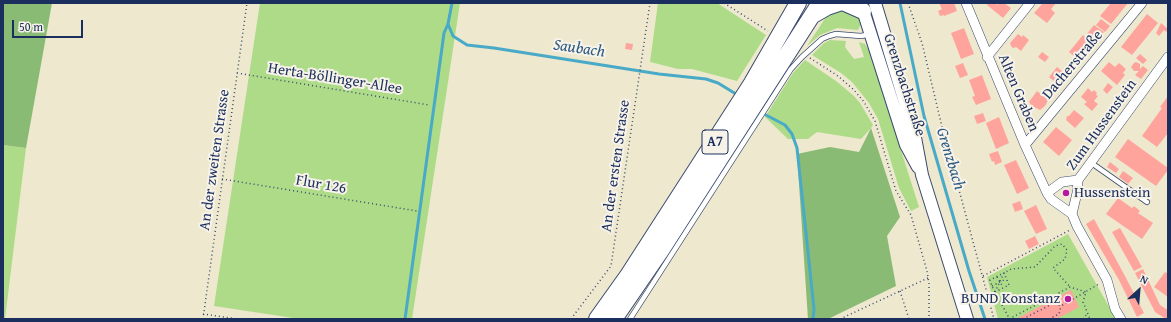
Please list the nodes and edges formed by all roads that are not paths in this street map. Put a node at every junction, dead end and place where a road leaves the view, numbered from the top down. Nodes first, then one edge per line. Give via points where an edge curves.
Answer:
1 (798, 3) edge
2 (839, 3) edge
3 (844, 3) edge
4 (966, 3) edge
5 (1030, 3) edge
6 (1142, 3) edge
7 (867, 6) edge
8 (817, 9) edge
9 (871, 34) junction
10 (884, 34) junction
11 (987, 57) junction
12 (1168, 57) edge
13 (1025, 145) junction
14 (1090, 162) junction
15 (922, 175) junction
16 (1078, 180) junction
17 (1046, 193) junction
18 (1147, 202) dead end
19 (1072, 214) junction
20 (597, 319) edge
21 (614, 319) edge
22 (630, 319) edge
23 (967, 319) edge
24 (1121, 319) edge

1 - 20 highway, A7 via 752,84 635,266
2 - 8 highway
3 - 7 highway
4 - 11 street, Alten Graben
5 - 11 street
6 - 13 street, Dacherstraße
7 - 9 street, Grenzbachstraße
7 - 10 street, Grenzbachstraße
8 - 21 highway, A7
9 - 10 lane
9 - 15 street, Grenzbachstraße via 906,145
9 - 22 lane via 836,34 822,39 791,69
10 - 15 street, Grenzbachstraße via 914,132
11 - 13 street, Alten Graben
12 - 14 street, Zum Hussenstein
13 - 17 street, Alten Graben
14 - 16 street, Zum Hussenstein
14 - 18 lane
15 - 23 street, Grenzbachstraße
16 - 17 street via 1062,182
16 - 19 street, Zum Hussenstein
17 - 19 street, Alten Graben
19 - 24 street via 1076,226 1107,280

